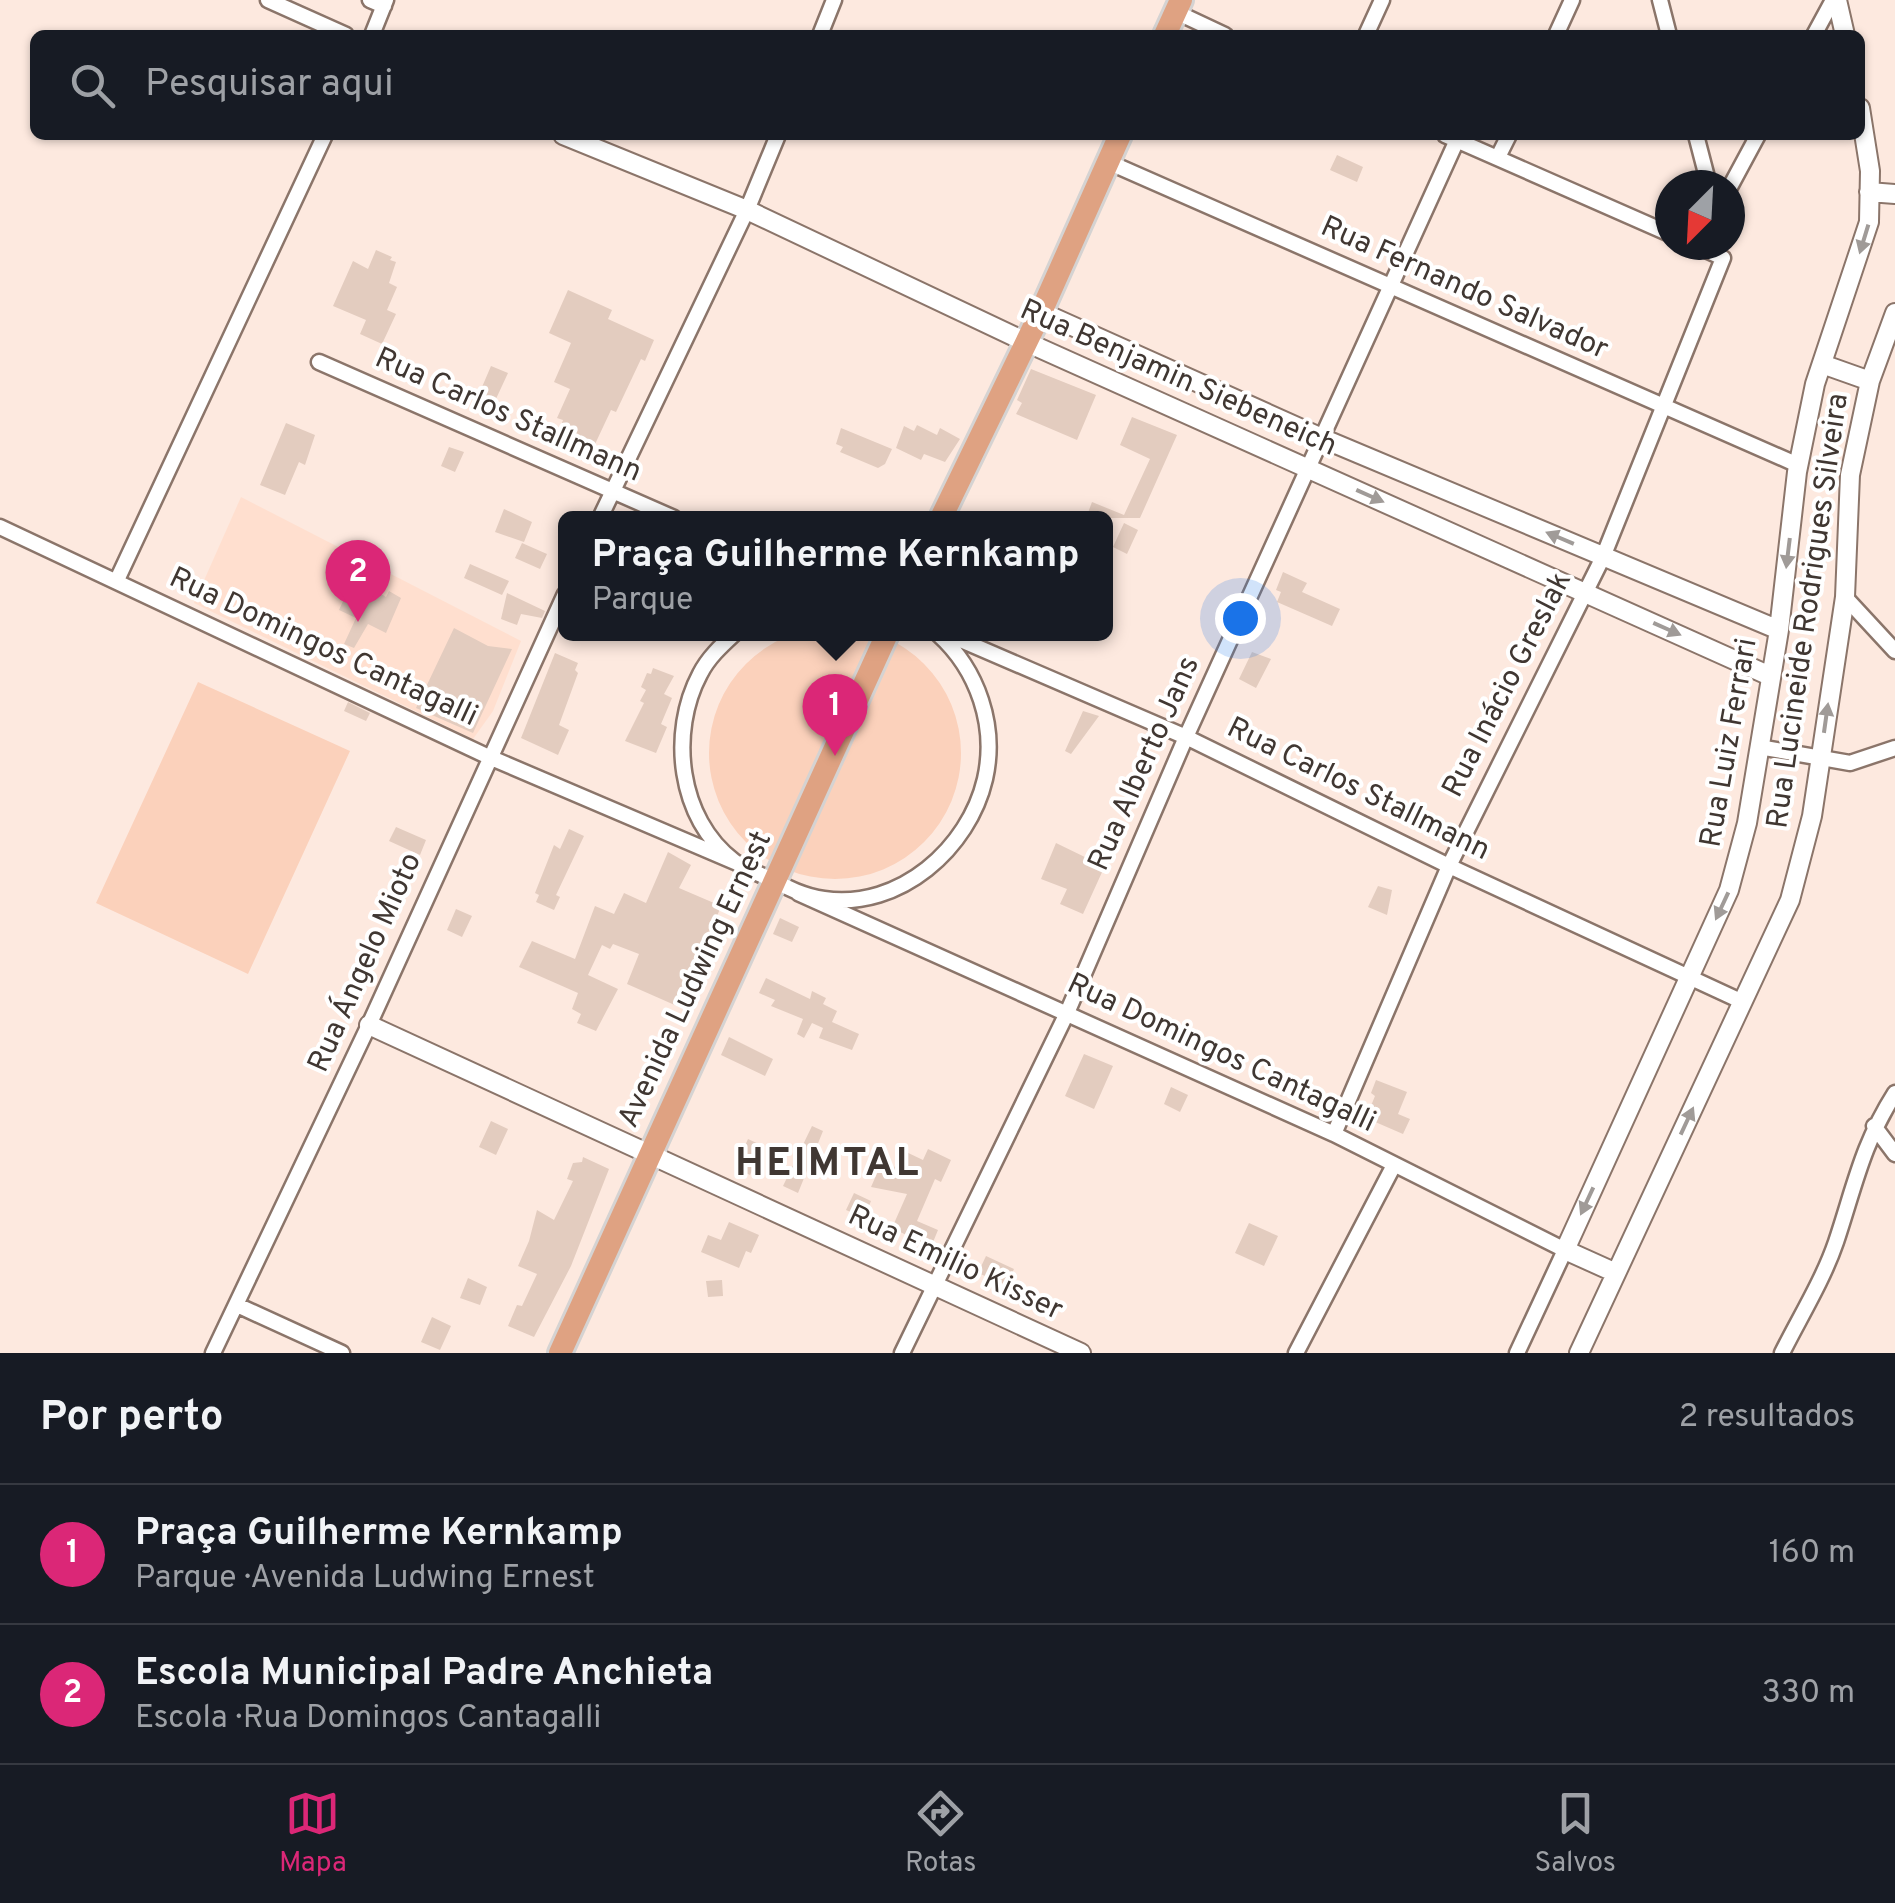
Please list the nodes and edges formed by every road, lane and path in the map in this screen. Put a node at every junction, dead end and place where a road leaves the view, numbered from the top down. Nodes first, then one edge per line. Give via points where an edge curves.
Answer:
1 (268, 0) edge
2 (834, 0) edge
3 (1382, 0) edge
4 (1572, 0) edge
5 (1660, 0) edge
6 (1835, 0) edge
7 (380, 2) edge
8 (1178, 6) edge
9 (335, 30) edge
10 (373, 30) edge
11 (822, 30) edge
12 (1167, 30) edge
13 (1218, 30) edge
14 (1368, 30) edge
15 (1558, 30) edge
16 (1669, 30) edge
17 (1817, 30) edge
18 (1844, 30) edge
19 (324, 140) edge
20 (575, 140) edge
21 (776, 140) edge
22 (1118, 140) edge
23 (1451, 140) edge
24 (1457, 140) edge
25 (1506, 140) edge
26 (1697, 140) edge
27 (1755, 140) edge
28 (1865, 140) edge
29 (1498, 157) junction
30 (1108, 162) junction
31 (1705, 170) edge
32 (1739, 170) edge
33 (1869, 192) junction
34 (1895, 194) edge
35 (747, 210) junction
36 (1655, 227) edge
37 (1719, 260) edge
38 (1391, 288) junction
39 (1040, 312) junction
40 (1895, 313) edge
41 (1026, 342) junction
42 (320, 362) dead end
43 (1822, 364) junction
44 (1870, 381) junction
45 (1662, 406) junction
46 (1324, 439) junction
47 (1798, 465) junction
48 (1310, 468) junction
49 (612, 493) junction
50 (603, 511) edge
51 (657, 511) edge
52 (944, 511) edge
53 (0, 527) edge
54 (1603, 557) junction
55 (117, 580) junction
56 (1586, 593) junction
57 (1844, 597) junction
58 (558, 609) edge
59 (1779, 630) junction
60 (727, 641) edge
61 (885, 641) edge
62 (944, 641) edge
63 (963, 641) edge
64 (1895, 651) edge
65 (1770, 676) junction
66 (1186, 737) junction
67 (1760, 746) junction
68 (1895, 746) edge
69 (1821, 756) junction
70 (489, 757) junction
71 (734, 862) junction
72 (1448, 866) junction
73 (774, 881) junction
74 (798, 893) junction
75 (1689, 976) junction
76 (1742, 1002) junction
77 (1067, 1012) junction
78 (369, 1025) junction
79 (1895, 1092) edge
80 (1874, 1126) junction
81 (1334, 1134) junction
82 (1895, 1154) edge
83 (648, 1156) junction
84 (1394, 1165) junction
85 (1564, 1250) junction
86 (1616, 1273) junction
87 (935, 1284) junction
88 (237, 1306) junction
89 (213, 1353) edge
90 (342, 1353) edge
91 (560, 1353) edge
92 (902, 1353) edge
93 (1081, 1353) edge
94 (1296, 1353) edge
95 (1516, 1353) edge
96 (1579, 1353) edge
97 (1782, 1353) edge

1 - 9 street
2 - 11 street
3 - 14 street
4 - 15 street
5 - 16 street
6 - 17 street
6 - 18 street
7 - 10 street
8 - 12 highway
8 - 13 street
19 - 55 street
20 - 35 street, Rua Benjamin Siebeneich
21 - 35 street
22 - 30 highway
23 - 38 street, Rua Alberto Jans
24 - 29 street
25 - 29 street
26 - 31 street
27 - 32 street
28 - 33 street, Rua Luiz Ferrari
29 - 36 street
30 - 38 street, Rua Fernando Salvador
30 - 39 highway
33 - 34 street
33 -> 43 street, Rua Luiz Ferrari via 1869,222
35 - 41 street, Rua Benjamin Siebeneich
35 - 49 street
37 - 45 street, Rua Inácio Greslak
38 - 45 street, Rua Fernando Salvador
38 - 46 street, Rua Alberto Jans
39 - 41 highway
39 - 46 street, Rua Benjamin Siebeneich
40 - 44 street, Rua Lucineide Rodrigues Silveira
41 - 48 street, Rua Benjamin Siebeneich
41 - 52 highway
42 - 49 street, Rua Carlos Stallmann
43 - 44 street
43 - 47 street, Rua Luiz Ferrari
44 - 57 street, Rua Lucineide Rodrigues Silveira via 1850,474
45 - 47 street, Rua Fernando Salvador
45 - 54 street, Rua Inácio Greslak
46 - 48 street, Rua Alberto Jans
54 -> 46 street, Rua Benjamin Siebeneich
47 -> 59 street, Rua Luiz Ferrari
48 -> 56 street, Rua Benjamin Siebeneich
48 - 66 street, Rua Alberto Jans
49 - 50 street
49 - 51 street, Rua Carlos Stallmann
53 - 55 street, Rua Domingos Cantagalli
54 - 56 street, Rua Inácio Greslak
54 - 59 street, Rua Benjamin Siebeneich
55 - 70 street, Rua Domingos Cantagalli
56 -> 65 street, Rua Benjamin Siebeneich
56 - 72 street, Rua Inácio Greslak
57 - 64 street
69 -> 57 street, Rua Lucineide Rodrigues Silveira
58 - 70 street, Rua Ángelo Mioto
59 - 65 street, Rua Luiz Ferrari
60 - 71 street via 700,673 682,741 692,800
61 - 73 highway, Avenida Ludwing Ernest
62 - 74 street via 968,670 988,732 988,764 968,826 922,874 891,890 827,900
63 - 66 street, Rua Carlos Stallmann
65 - 67 street, Rua Luiz Ferrari
66 - 72 street, Rua Carlos Stallmann
66 - 77 street, Rua Alberto Jans
67 - 69 street
67 -> 75 street, Rua Luiz Ferrari via 1729,890
68 - 69 street via 1850,763
69 - 76 street, Rua Lucineide Rodrigues Silveira via 1790,900
70 - 71 street, Rua Domingos Cantagalli
70 - 78 street, Rua Ángelo Mioto
71 - 73 street, Rua Domingos Cantagalli
72 - 75 street, Rua Carlos Stallmann
72 - 81 street, Rua Inácio Greslak
73 - 74 street, Rua Domingos Cantagalli
73 - 83 highway, Avenida Ludwing Ernest
74 - 77 street, Rua Domingos Cantagalli
75 - 76 street, Rua Carlos Stallmann
75 -> 85 street, Rua Luiz Ferrari
86 -> 76 street, Rua Lucineide Rodrigues Silveira
77 - 81 street, Rua Domingos Cantagalli
77 - 87 street, Rua Alberto Jans
78 - 83 street, Rua Emilio Kisser
78 - 88 street, Rua Ángelo Mioto
79 - 80 street
80 - 82 street
80 - 97 street via 1835,1245
81 - 84 street, Rua Domingos Cantagalli
83 - 87 street, Rua Emilio Kisser
83 - 91 highway, Avenida Ludwing Ernest
84 - 85 street, Rua Domingos Cantagalli
84 - 94 street
85 - 86 street, Rua Domingos Cantagalli
85 - 95 street, Rua Luiz Ferrari
86 - 96 street, Rua Lucineide Rodrigues Silveira
87 - 92 street, Rua Alberto Jans
87 - 93 street, Rua Emilio Kisser
88 - 89 street, Rua Ángelo Mioto
88 - 90 street

